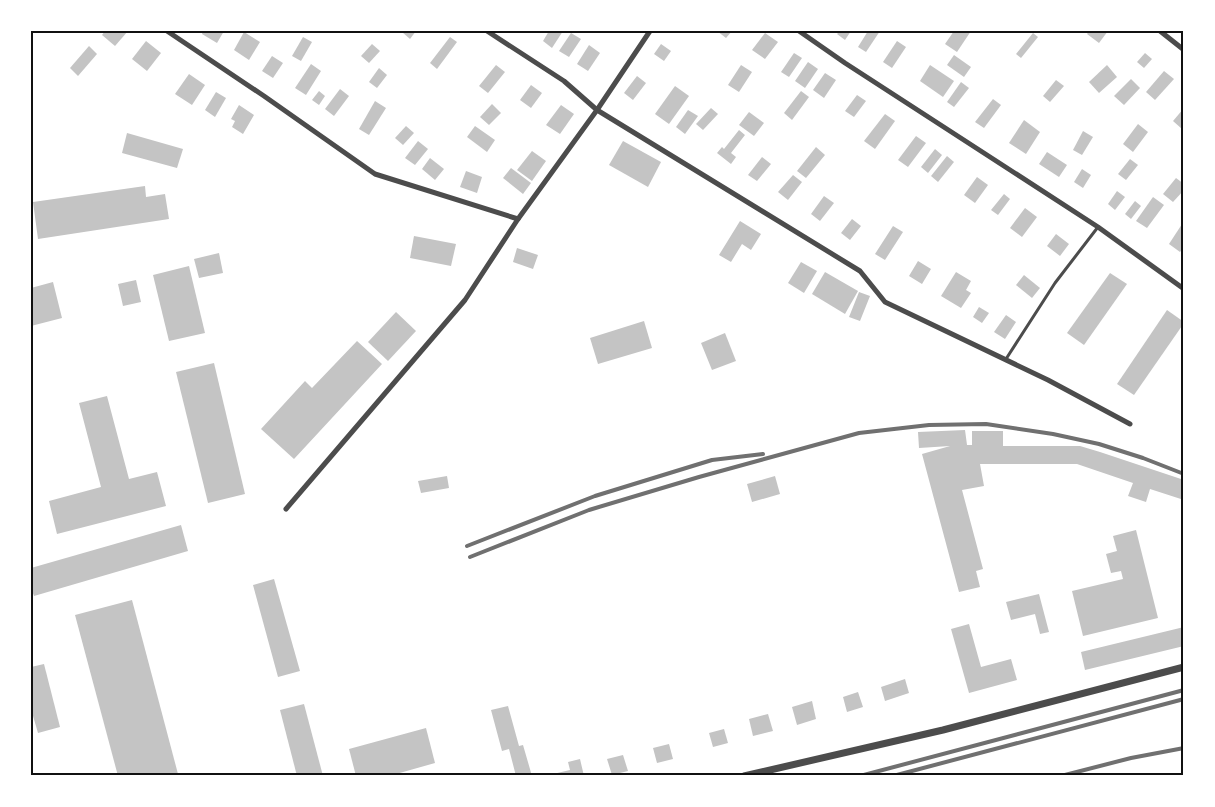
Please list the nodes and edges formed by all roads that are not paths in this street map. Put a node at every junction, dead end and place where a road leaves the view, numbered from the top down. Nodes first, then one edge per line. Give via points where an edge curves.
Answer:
1 (167, 31) edge
2 (486, 31) edge
3 (650, 31) edge
4 (799, 31) edge
5 (1160, 31) edge
6 (1184, 50) edge
7 (597, 110) junction
8 (518, 219) junction
9 (1098, 227) junction
10 (1184, 289) edge
11 (1006, 359) junction
12 (1130, 424) dead end
13 (286, 509) dead end
14 (1184, 668) edge
15 (744, 776) edge

1 - 8 street via 375,174
2 - 7 street via 564,81
3 - 7 street
4 - 9 street
5 - 6 street
7 - 8 street
7 - 11 street via 860,271 885,302
8 - 13 street via 465,300
9 - 10 street
9 - 11 lane via 1055,282
11 - 12 street
14 - 15 street via 943,730

